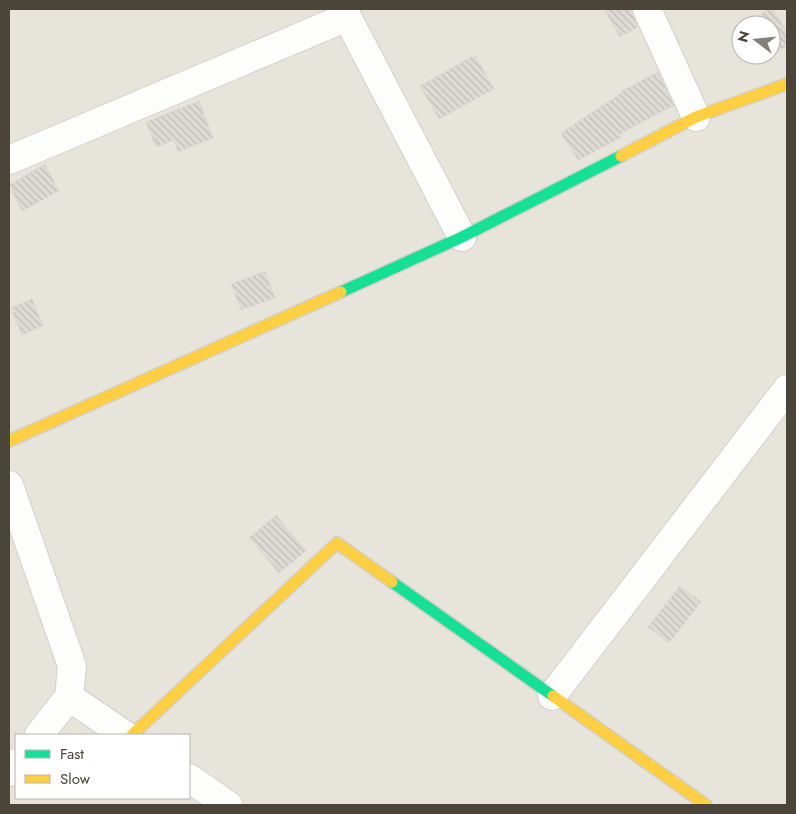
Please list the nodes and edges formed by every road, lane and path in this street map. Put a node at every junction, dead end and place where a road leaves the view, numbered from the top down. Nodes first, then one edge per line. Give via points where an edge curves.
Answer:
1 (647, 9) edge
2 (345, 13) edge
3 (787, 84) edge
4 (696, 117) junction
5 (9, 160) edge
6 (462, 237) junction
7 (787, 389) edge
8 (9, 440) edge
9 (9, 486) edge
10 (552, 696) junction
11 (69, 697) junction
12 (40, 734) edge
13 (124, 734) edge
14 (133, 734) edge
15 (190, 779) edge
16 (228, 805) edge
17 (706, 805) edge

1 - 4 street
2 - 5 street
2 - 6 street
3 - 4 street
4 - 6 street
6 - 8 street
7 - 10 street
9 - 11 street via 72,666
10 - 14 street via 337,543
10 - 17 street
11 - 12 street
11 - 13 street
15 - 16 street

